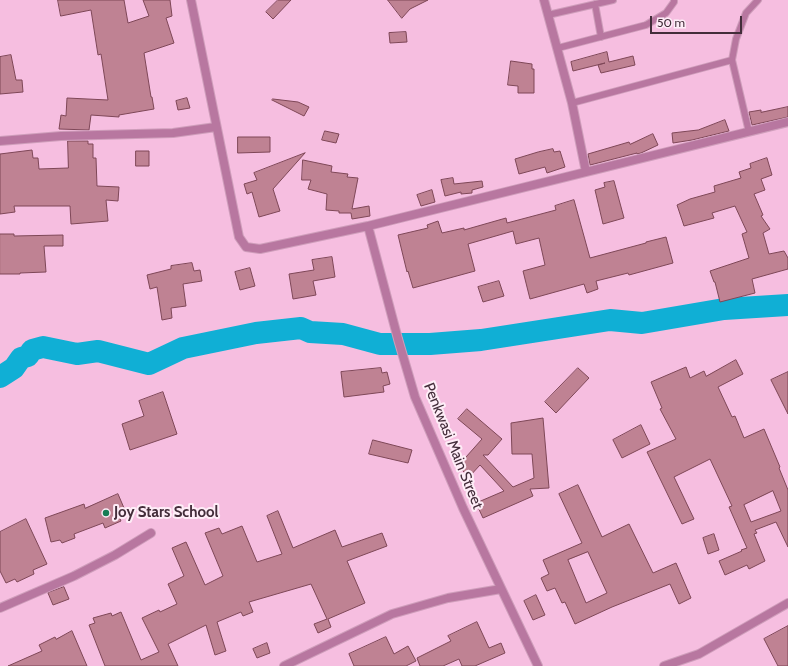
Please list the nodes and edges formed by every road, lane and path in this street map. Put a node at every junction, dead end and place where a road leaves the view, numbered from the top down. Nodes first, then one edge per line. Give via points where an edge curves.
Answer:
1 (191, 0) edge
2 (544, 0) edge
3 (613, 0) edge
4 (674, 0) edge
5 (758, 0) edge
6 (595, 4) junction
7 (548, 15) junction
8 (601, 37) junction
9 (558, 48) junction
10 (732, 60) junction
11 (572, 103) junction
12 (788, 122) edge
13 (216, 127) junction
14 (749, 132) junction
15 (0, 141) edge
16 (586, 172) junction
17 (368, 226) junction
18 (151, 533) dead end
19 (501, 589) junction
20 (788, 603) edge
21 (0, 608) edge
22 (284, 666) edge
23 (538, 666) edge
24 (664, 666) edge

1 - 13 street
2 - 7 street
3 - 6 lane
4 - 8 lane via 666,14 646,25
5 - 10 lane via 746,13 736,39
6 - 7 lane
6 - 8 lane
7 - 9 street
8 - 9 lane
9 - 11 street
10 - 11 lane
10 - 14 lane
11 - 16 street
12 - 14 street
13 - 15 street via 173,133 61,136
13 - 17 street via 239,236 246,247 260,249
14 - 16 street
16 - 17 street
17 - 19 street, Penkwasi Main Street via 416,397
18 - 21 street via 81,573
19 - 22 street via 448,598 392,614
19 - 23 street, Penkwasi Main Street
20 - 24 street via 699,654

